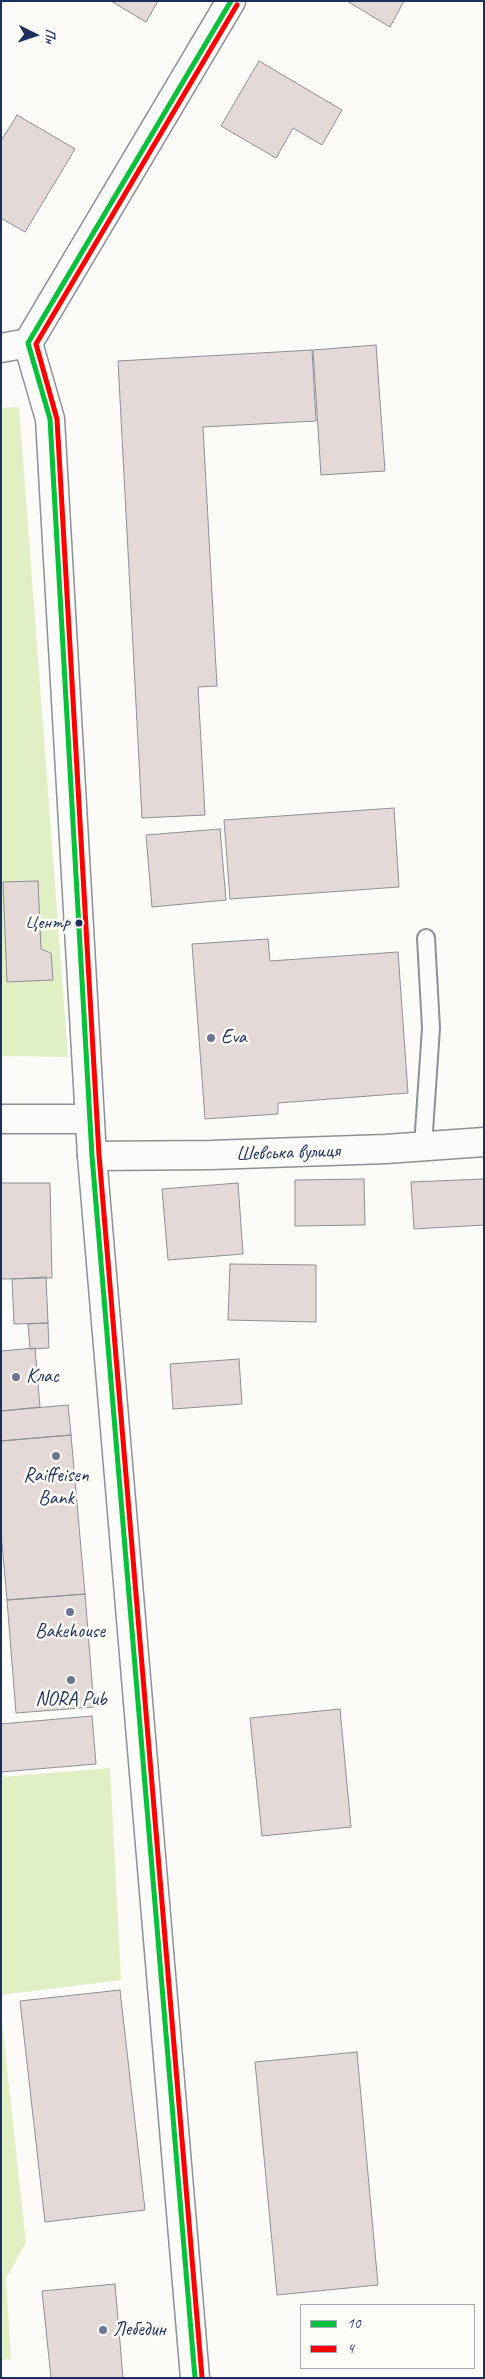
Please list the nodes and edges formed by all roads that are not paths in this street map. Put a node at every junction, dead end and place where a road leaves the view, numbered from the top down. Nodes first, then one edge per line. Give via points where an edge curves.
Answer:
1 (231, 1) edge
2 (28, 343) junction
3 (1, 348) edge
4 (426, 938) dead end
5 (1, 1118) edge
6 (90, 1119) junction
7 (484, 1142) edge
8 (423, 1146) junction
9 (92, 1156) junction
10 (195, 2378) edge

1 - 2 main road
2 - 3 main road
2 - 6 main road via 50,419
4 - 8 lane via 431,1028
5 - 6 main road
6 - 9 main road
7 - 8 main road, Шевська вулиця
8 - 9 main road, Шевська вулиця via 211,1155
9 - 10 main road

